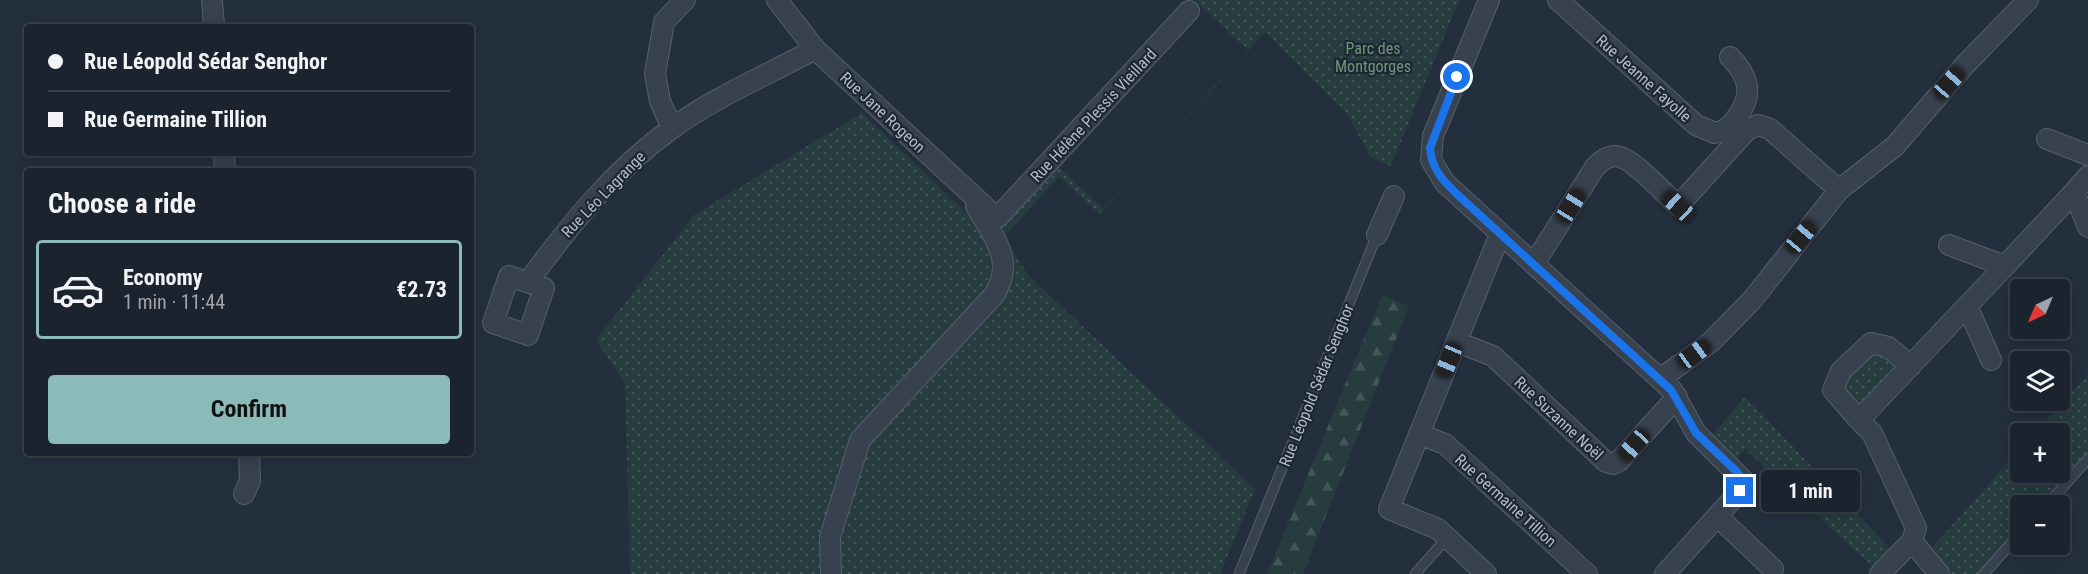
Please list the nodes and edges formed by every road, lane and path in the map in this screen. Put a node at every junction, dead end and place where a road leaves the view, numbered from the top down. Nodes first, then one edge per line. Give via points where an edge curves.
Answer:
1 (212, 0) edge
2 (685, 0) edge
3 (777, 0) edge
4 (1490, 0) edge
5 (1558, 0) edge
6 (2028, 0) edge
7 (1189, 11) dead end
8 (214, 24) edge
9 (815, 49) junction
10 (1730, 57) dead end
11 (672, 128) junction
12 (2047, 139) dead end
13 (2088, 155) edge
14 (2088, 176) edge
15 (967, 190) junction
16 (1839, 190) junction
17 (2074, 192) junction
18 (1394, 196) dead end
19 (997, 218) joint
20 (2088, 227) edge
21 (1500, 234) junction
22 (1377, 235) joint
23 (1949, 245) dead end
24 (1534, 264) junction
25 (2005, 266) junction
26 (528, 282) dead end
27 (1967, 306) junction
28 (1457, 342) junction
29 (1991, 360) dead end
30 (1911, 366) junction
31 (1660, 379) junction
32 (1677, 397) junction
33 (1859, 420) junction
34 (1419, 434) junction
35 (249, 456) edge
36 (2088, 459) edge
37 (244, 494) dead end
38 (2056, 495) edge
39 (1717, 516) junction
40 (1447, 538) junction
41 (1912, 541) junction
42 (2010, 544) edge
43 (1773, 569) dead end
44 (831, 574) edge
45 (1239, 574) edge
46 (1415, 574) edge
47 (1486, 574) edge
48 (1587, 574) edge
49 (1665, 574) edge
50 (1880, 574) edge
51 (1939, 574) edge
52 (1984, 574) edge

1 - 8 street
2 - 11 street via 664,22 655,74 660,101
3 - 9 street, Rue Jane Rogeon
4 - 21 street via 1433,136 1431,160 1445,183
5 - 10 street, Rue Jeanne Fayolle via 1696,125 1714,133 1728,128 1747,100 1749,87 1745,75
6 - 16 street via 1894,146
7 - 19 street, Rue Hélène Plessis Vieillard
9 - 11 street, Rue Léo Lagrange
9 - 15 street, Rue Jane Rogeon
11 - 26 street, Rue Léo Lagrange via 590,203
12 - 13 street
14 - 17 street
15 - 19 street, Rue Jane Rogeon
15 - 44 street via 1004,261 1002,283 860,440 830,537
16 - 24 street via 1770,129 1758,125 1748,130 1678,206 1628,160 1605,158 1595,167
16 - 31 street via 1753,299 1711,342
17 - 20 street
17 - 25 street
18 - 22 street, Rue Léopold Sédar Senghor
21 - 24 street
21 - 28 street
22 - 45 lane, Rue Léopold Sédar Senghor
23 - 25 street
24 - 31 street
25 - 27 street
27 - 29 street
27 - 30 street
28 - 32 street, Rue Suzanne Noël via 1493,356 1606,462 1613,464
28 - 34 street
30 - 33 street
30 - 33 street via 1899,353 1878,344 1871,343 1856,355 1836,379 1833,390
31 - 32 street
32 - 39 street via 1703,441 1742,479 1740,491
33 - 41 street via 1872,433 1916,528
34 - 40 street via 1389,509 1438,530
34 - 48 street, Rue Germaine Tillion via 1445,444
35 - 37 street via 250,481
36 - 38 lane
39 - 43 street
39 - 49 street
40 - 46 lane
40 - 47 street
41 - 50 street
41 - 51 street
42 - 52 lane

